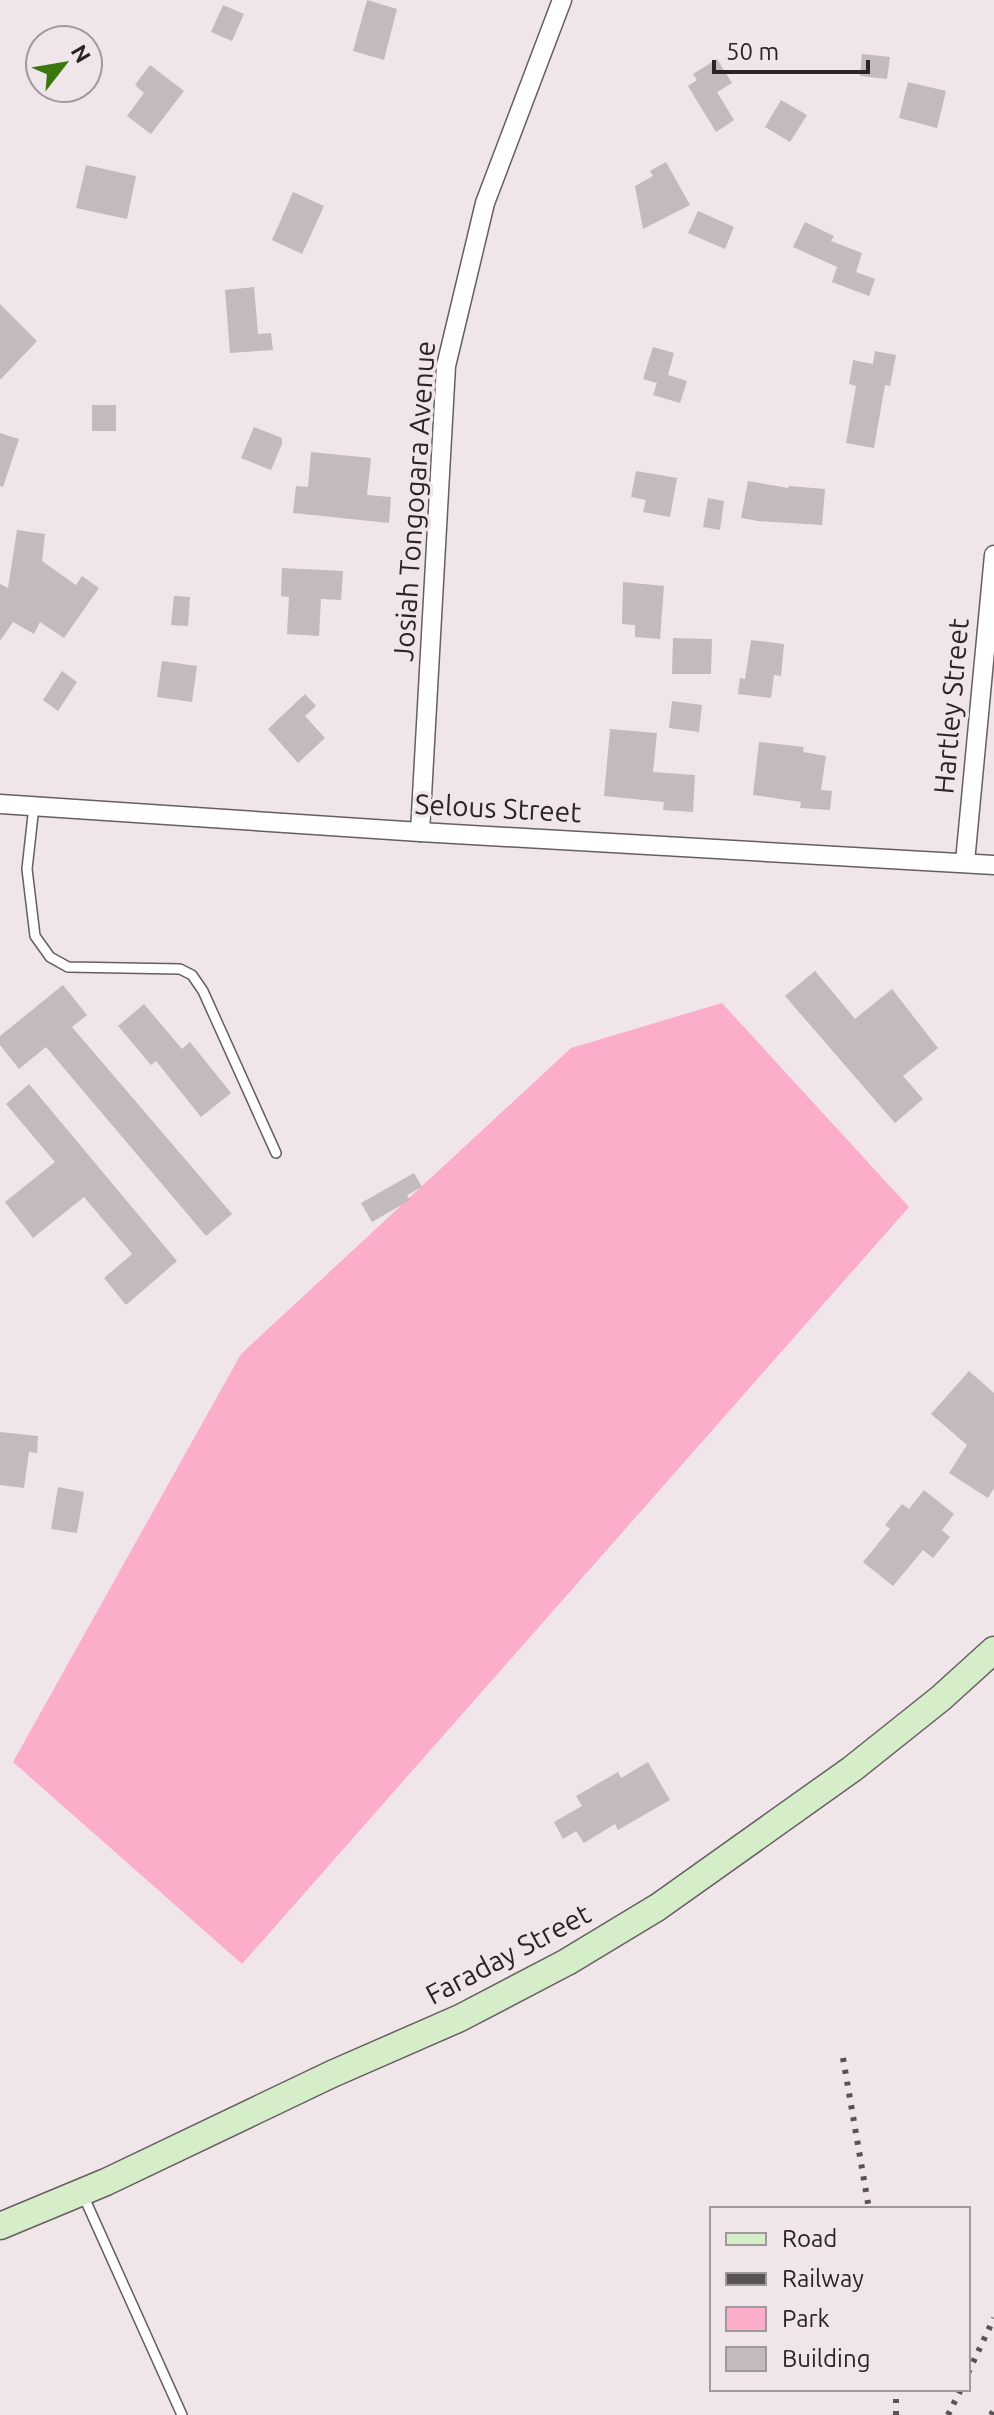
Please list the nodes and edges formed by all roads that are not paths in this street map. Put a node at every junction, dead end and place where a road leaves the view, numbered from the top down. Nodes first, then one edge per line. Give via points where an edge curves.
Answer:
1 (562, 0) edge
2 (994, 555) edge
3 (0, 804) edge
4 (34, 806) junction
5 (420, 832) junction
6 (965, 862) junction
7 (994, 865) edge
8 (276, 1153) dead end
9 (994, 1650) edge
10 (82, 2192) junction
11 (0, 2226) edge
12 (182, 2415) edge

1 - 5 street, Josiah Tongogara Avenue via 485,203 446,366
2 - 6 street, Hartley Street
3 - 4 street, Selous Street
4 - 5 street, Selous Street
4 - 8 lane via 27,869 35,936 50,957 68,967 180,969 192,975
5 - 6 street, Selous Street
6 - 7 street, Selous Street
9 - 10 street, Faraday Street via 852,1769 658,1907 567,1962 460,2018
10 - 11 street, Faraday Street
10 - 12 lane

